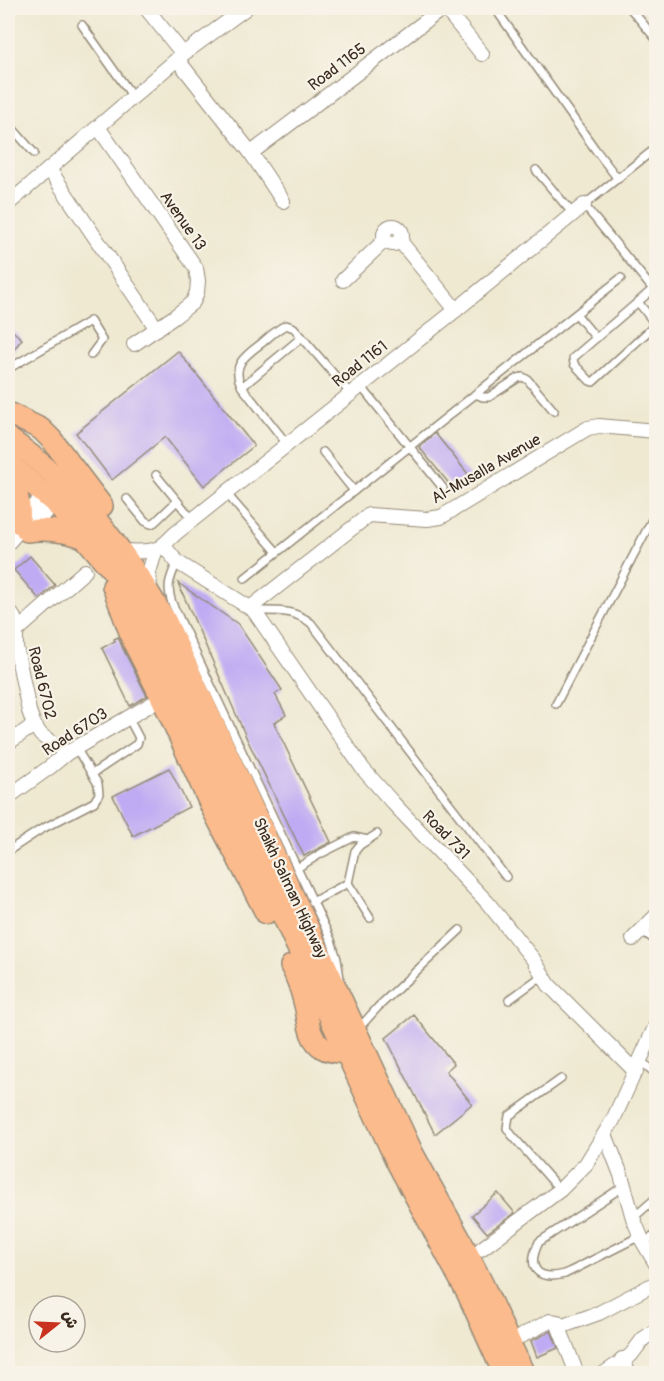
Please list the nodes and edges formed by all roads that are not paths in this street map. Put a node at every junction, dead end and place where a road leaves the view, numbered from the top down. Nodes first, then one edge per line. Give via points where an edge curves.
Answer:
1 (146, 8) edge
2 (246, 8) edge
3 (444, 8) edge
4 (630, 8) edge
5 (499, 14) dead end
6 (82, 25) dead end
7 (657, 39) edge
8 (482, 54) dead end
9 (180, 56) junction
10 (133, 97) junction
11 (8, 123) edge
12 (98, 127) junction
13 (657, 148) edge
14 (34, 153) dead end
15 (251, 153) junction
16 (49, 169) junction
17 (536, 170) dead end
18 (618, 179) junction
19 (283, 201) dead end
20 (8, 204) edge
21 (578, 209) junction
22 (621, 278) dead end
23 (343, 280) dead end
24 (655, 291) edge
25 (638, 302) junction
26 (456, 310) junction
27 (577, 315) junction
28 (157, 329) junction
29 (302, 337) junction
30 (596, 338) junction
31 (135, 344) dead end
32 (91, 355) dead end
33 (8, 369) edge
34 (242, 387) junction
35 (355, 389) junction
36 (475, 394) junction
37 (554, 411) dead end
38 (13, 415) edge
39 (657, 431) edge
40 (8, 438) edge
41 (287, 444) junction
42 (409, 447) junction
43 (323, 452) dead end
44 (8, 463) edge
45 (43, 464) junction
46 (8, 470) edge
47 (156, 475) dead end
48 (443, 488) dead end
49 (354, 491) junction
50 (58, 492) junction
51 (226, 493) junction
52 (127, 499) dead end
53 (177, 501) junction
54 (657, 512) edge
55 (192, 519) junction
56 (17, 533) edge
57 (86, 538) junction
58 (160, 547) junction
59 (277, 552) junction
60 (113, 555) junction
61 (177, 562) junction
62 (85, 571) dead end
63 (245, 578) dead end
64 (150, 594) junction
65 (8, 609) edge
66 (252, 609) junction
67 (12, 635) edge
68 (162, 698) junction
69 (556, 704) dead end
70 (128, 717) junction
71 (34, 725) junction
72 (8, 743) edge
73 (71, 751) junction
74 (92, 774) junction
75 (8, 797) edge
76 (377, 834) dead end
77 (368, 840) junction
78 (8, 851) edge
79 (297, 868) junction
80 (506, 877) dead end
81 (348, 884) junction
82 (312, 902) junction
83 (657, 916) edge
84 (370, 918) dead end
85 (460, 930) dead end
86 (637, 935) joint
87 (657, 941) edge
88 (543, 975) junction
89 (339, 993) junction
90 (509, 1000) dead end
91 (356, 1024) junction
92 (657, 1025) edge
93 (346, 1053) junction
94 (638, 1066) junction
95 (657, 1074) edge
96 (561, 1079) dead end
97 (605, 1134) junction
98 (624, 1186) junction
99 (560, 1190) junction
100 (657, 1198) edge
101 (633, 1218) junction
102 (657, 1236) edge
103 (642, 1239) junction
104 (481, 1249) junction
105 (657, 1264) edge
106 (657, 1283) edge
107 (560, 1327) junction
108 (657, 1330) edge
109 (521, 1336) junction
110 (622, 1359) junction
111 (504, 1374) edge
112 (526, 1374) edge
113 (578, 1374) edge
114 (603, 1374) edge
115 (629, 1374) edge

1 - 9 street
2 - 9 street
3 - 8 street, Road 1165
3 - 15 street, Road 1165
4 - 7 lane
5 - 18 lane
6 - 10 lane
9 - 10 street
9 - 15 street
10 - 12 street
11 - 14 lane
12 - 16 street
12 - 28 street, Avenue 13 via 196,268 197,292 193,302
13 - 18 lane
15 - 19 street
16 - 20 street
16 - 28 street
17 - 21 lane
18 - 21 lane
21 - 24 lane
21 - 26 street, Road 1161
22 - 27 lane
23 - 26 street via 385,240 386,229 396,226 402,235 400,241
24 - 25 lane
25 - 30 lane
25 - 30 lane via 653,327 590,381 573,358
26 - 35 street, Road 1161
27 - 30 lane
27 - 36 lane
28 - 31 street, Avenue 13
29 - 34 lane
29 - 34 lane via 286,325 245,356 238,371
29 - 35 lane
32 - 33 lane via 102,340 90,321
34 - 41 lane
35 - 41 street, Road 1161
35 - 42 lane
36 - 37 lane via 489,397 523,377
36 - 42 lane
38 - 45 main road
38 - 60 main road via 41,429 52,440 106,512
39 - 66 street, Al-Musalla Avenue via 599,426 588,429 441,517 369,515
40 - 45 main road, Shaikh Salman Highway
41 - 51 street, Road 1161
42 - 48 lane
42 - 49 lane
43 - 49 lane
44 - 50 main road, Shaikh Salman Highway
45 - 50 main road, Shaikh Salman Highway
46 - 56 main road via 19,498
47 - 53 lane
49 - 59 lane
50 - 56 street
50 - 57 main road, Shaikh Salman Highway
50 - 60 main road, Shaikh Salman Highway
51 - 55 street, Road 1161
51 - 59 lane
52 - 53 lane via 151,524
53 - 55 lane
54 - 69 lane
55 - 58 street, Road 1161
56 - 57 main road via 47,529
57 - 60 main road, Shaikh Salman Highway
58 - 60 street
58 - 61 street
58 - 64 street via 149,572
59 - 63 lane
60 - 64 main road, Shaikh Salman Highway
60 - 68 main road via 126,624
60 - 93 main road, Shaikh Salman Highway via 119,578 168,669
61 - 66 street
61 - 79 lane via 168,584 172,603
62 - 67 street
64 - 89 main road, Shaikh Salman Highway
65 - 67 street, Road 6702 via 16,625
66 - 80 lane via 292,612 311,623
66 - 88 street, Road 731 via 363,769 487,902
67 - 71 street, Road 6702
68 - 70 street, Road 6703
68 - 93 main road via 212,808 294,970 314,1039 329,1051
70 - 73 street, Road 6703
70 - 74 lane via 139,738 137,744
71 - 72 street
71 - 73 street, Road 6702 via 41,735
73 - 74 lane
73 - 75 street, Road 6703
74 - 78 lane via 99,794 94,802
76 - 77 lane
77 - 79 lane via 354,837
77 - 81 lane via 356,851
79 - 82 lane
81 - 82 lane
81 - 84 lane
82 - 89 lane via 337,959
83 - 86 street
85 - 91 lane
86 - 87 lane
88 - 90 lane
88 - 94 street, Road 731 via 549,985
89 - 91 main road, Shaikh Salman Highway
91 - 104 main road via 370,1036 429,1159
91 - 112 main road, Shaikh Salman Highway via 413,1154
92 - 94 street
93 - 111 main road, Shaikh Salman Highway via 397,1162 468,1294
94 - 95 lane
94 - 97 street
96 - 99 lane via 509,1116 507,1128
97 - 98 street
97 - 99 street via 586,1164
98 - 101 street
98 - 103 lane via 539,1242 534,1263 544,1276 565,1274
99 - 104 street
100 - 101 lane
101 - 103 street
102 - 103 lane
103 - 105 street
104 - 109 main road
106 - 107 street via 599,1313
107 - 109 street via 552,1321
107 - 113 street
108 - 110 street
109 - 112 main road
110 - 114 street
110 - 115 street

